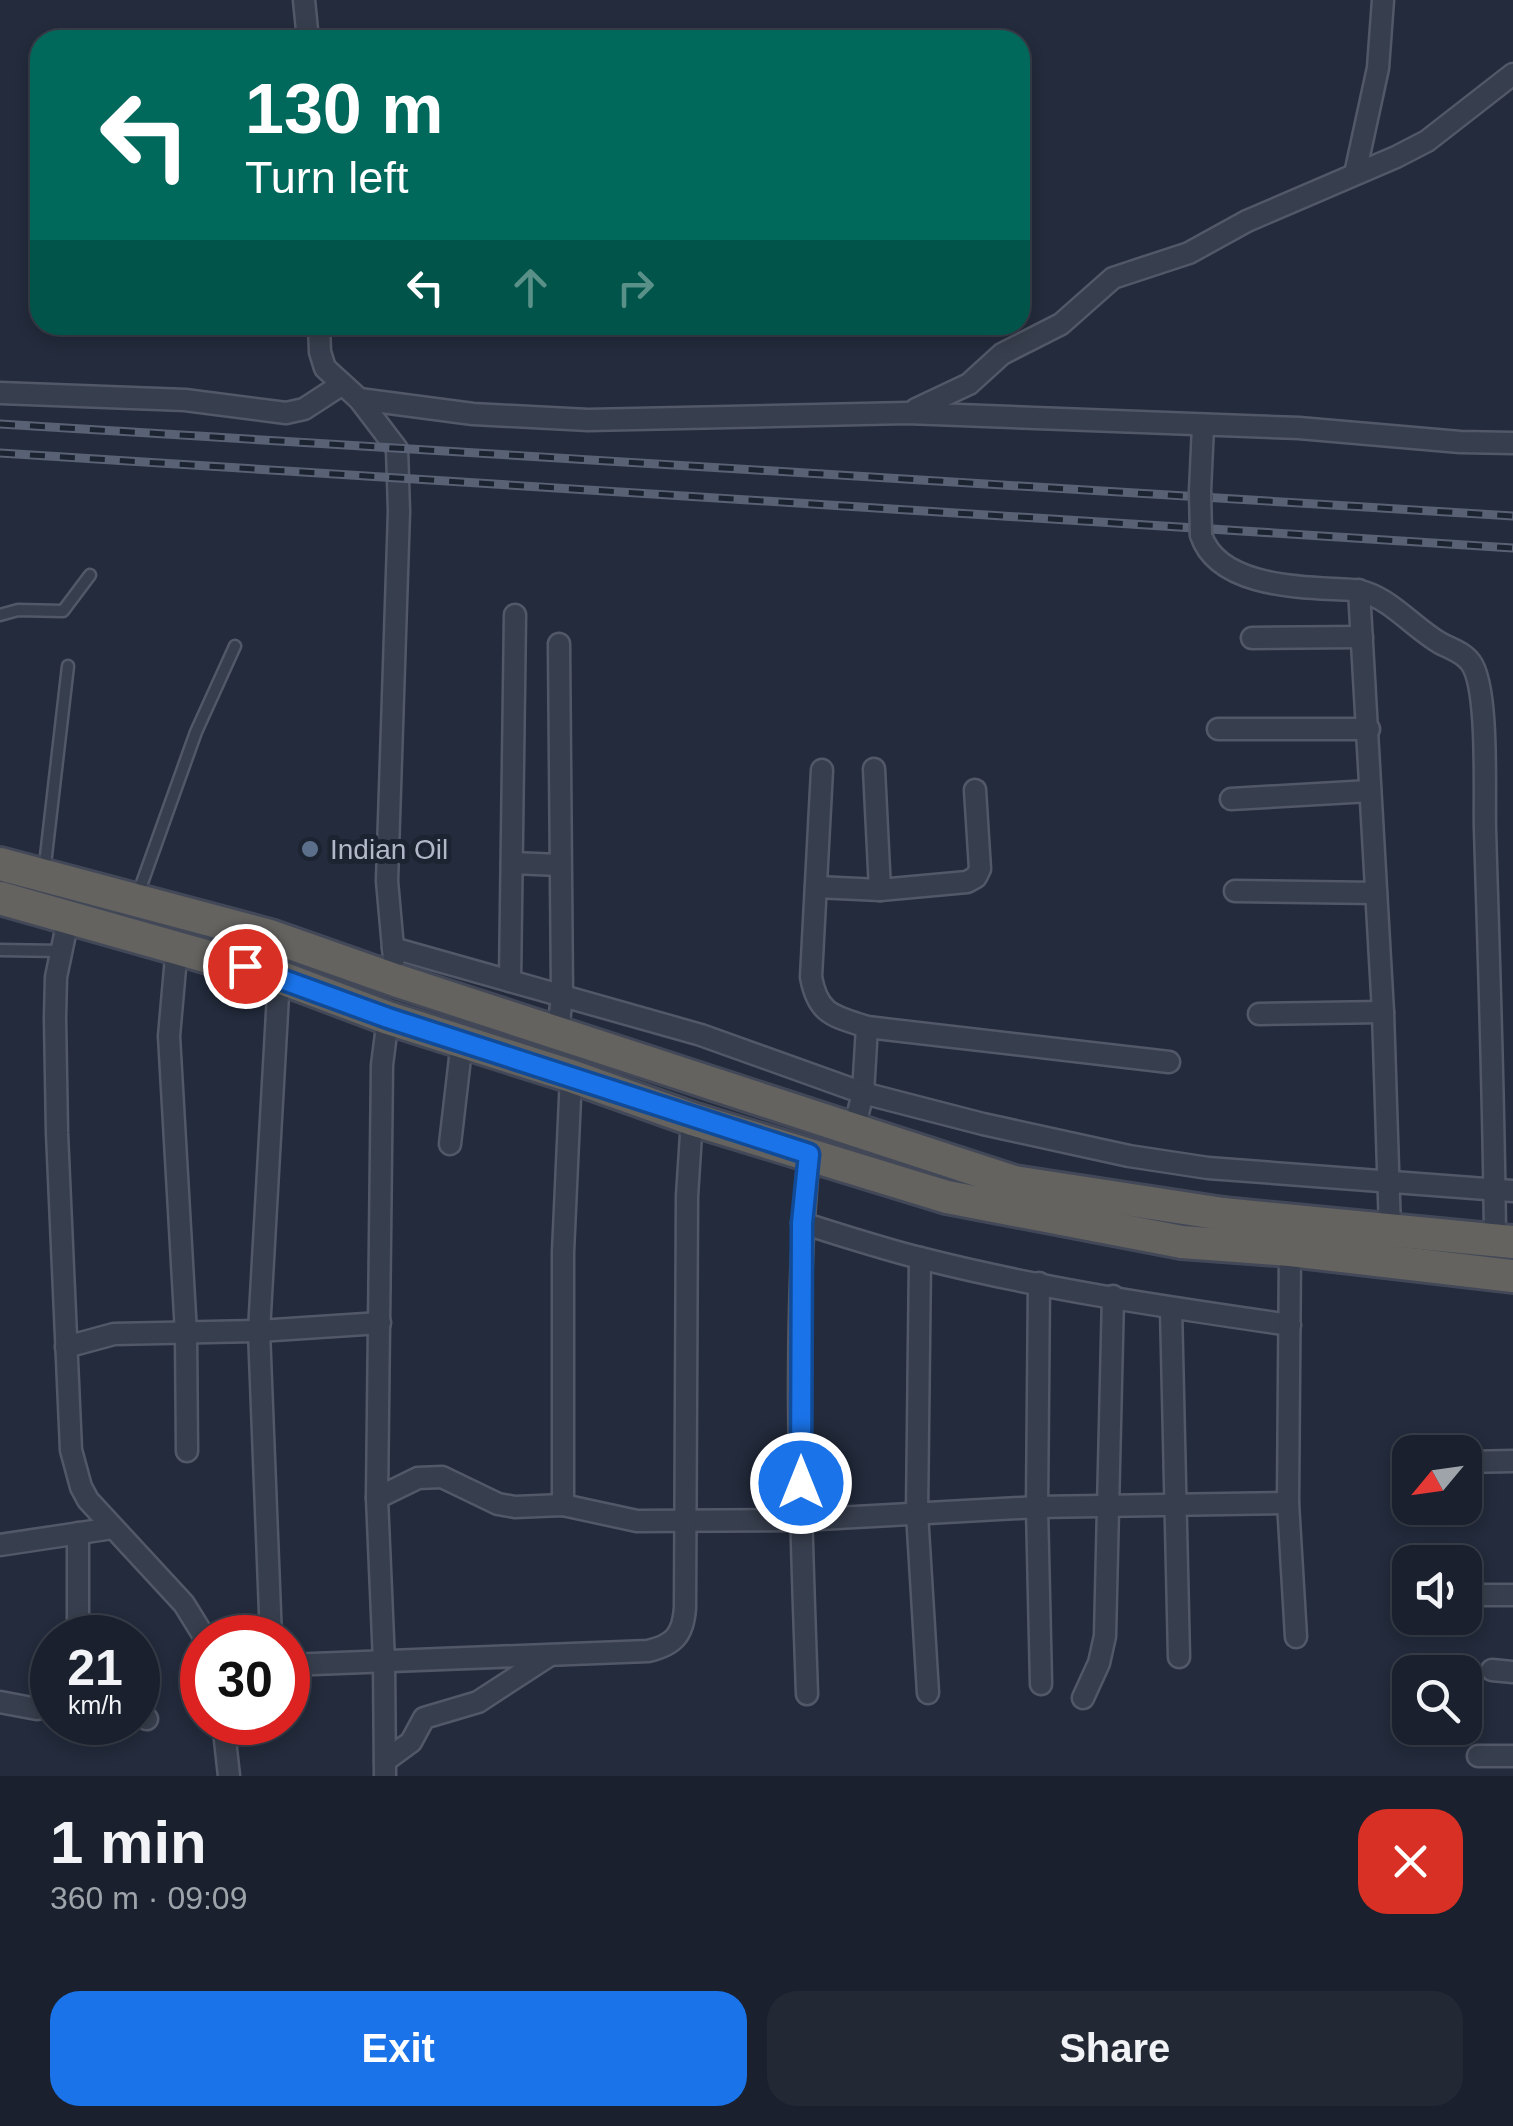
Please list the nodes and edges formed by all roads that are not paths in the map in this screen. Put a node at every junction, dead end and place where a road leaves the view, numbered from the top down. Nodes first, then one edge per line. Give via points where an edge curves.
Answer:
1 (304, 0) edge
2 (1383, 0) edge
3 (307, 30) edge
4 (1513, 74) edge
5 (1355, 174) junction
6 (320, 335) edge
7 (342, 385) junction
8 (0, 392) edge
9 (359, 398) junction
10 (906, 413) junction
11 (1204, 426) junction
12 (1513, 443) edge
13 (90, 574) dead end
14 (1359, 590) junction
15 (0, 615) edge
16 (516, 615) dead end
17 (1362, 637) junction
18 (1252, 638) dead end
19 (559, 644) dead end
20 (235, 646) dead end
21 (68, 666) dead end
22 (1218, 728) dead end
23 (1369, 729) junction
24 (874, 769) dead end
25 (822, 770) dead end
26 (975, 790) dead end
27 (1370, 791) junction
28 (1231, 799) dead end
29 (512, 863) junction
30 (0, 864) edge
31 (560, 865) junction
32 (44, 874) junction
33 (816, 887) junction
34 (880, 890) junction
35 (1235, 891) dead end
36 (1376, 892) junction
37 (0, 898) edge
38 (136, 898) junction
39 (65, 935) junction
40 (177, 946) junction
41 (0, 950) edge
42 (394, 964) junction
43 (279, 977) junction
44 (510, 981) junction
45 (562, 995) junction
46 (1383, 1012) junction
47 (1260, 1014) dead end
48 (388, 1018) junction
49 (867, 1028) junction
50 (558, 1032) junction
51 (462, 1041) junction
52 (1170, 1062) dead end
53 (570, 1076) junction
54 (863, 1092) junction
55 (692, 1119) junction
56 (854, 1129) junction
57 (450, 1144) dead end
58 (809, 1154) junction
59 (1388, 1181) junction
60 (1504, 1190) edge
61 (802, 1223) junction
62 (1390, 1230) junction
63 (1504, 1241) edge
64 (1290, 1250) junction
65 (920, 1258) junction
66 (1513, 1276) edge
67 (1038, 1283) junction
68 (1113, 1296) junction
69 (1171, 1308) junction
70 (380, 1323) junction
71 (1290, 1325) junction
72 (260, 1332) junction
73 (186, 1333) junction
74 (66, 1347) junction
75 (186, 1451) dead end
76 (1513, 1460) edge
77 (1482, 1461) edge
78 (377, 1498) junction
79 (1288, 1503) junction
80 (563, 1504) junction
81 (1176, 1506) junction
82 (1037, 1507) junction
83 (1106, 1508) junction
84 (917, 1513) junction
85 (687, 1520) junction
86 (801, 1520) junction
87 (113, 1528) junction
88 (78, 1534) junction
89 (0, 1545) edge
90 (1483, 1595) dead end
91 (1513, 1595) edge
92 (78, 1615) edge
93 (191, 1615) edge
94 (270, 1615) edge
95 (1296, 1637) dead end
96 (549, 1655) junction
97 (1180, 1657) dead end
98 (384, 1662) junction
99 (310, 1664) edge
100 (1041, 1684) dead end
101 (928, 1693) dead end
102 (806, 1694) dead end
103 (1082, 1698) dead end
104 (0, 1702) edge
105 (30, 1707) edge
106 (226, 1745) edge
107 (1478, 1756) dead end
108 (1513, 1756) edge
109 (385, 1769) edge
110 (230, 1776) edge

1 - 3 street
2 - 5 street via 1378,68
4 - 5 street via 1428,141
5 - 10 street via 1189,252 1113,278 1061,324 1002,354 969,384
6 - 7 street via 322,361
7 - 8 street via 286,413 185,400
7 - 9 street
9 - 10 street via 473,414 588,420
9 - 42 street via 397,449 387,881
10 - 11 street
11 - 12 street
11 - 14 street, bridge via 1201,535 1208,549 1242,574 1282,585
13 - 15 lane via 63,611
14 - 17 street
14 - 60 street via 1458,651 1471,662 1481,688
16 - 29 street
17 - 18 street
17 - 23 street
19 - 31 street
20 - 38 lane
21 - 32 lane
22 - 23 street
23 - 27 street
24 - 34 street
25 - 33 street
26 - 34 street via 976,877
27 - 28 street
27 - 36 street
29 - 31 street
29 - 44 street
30 - 32 highway
31 - 45 street
32 - 38 highway
33 - 34 street
33 - 49 street via 814,991 832,1015
35 - 36 street
36 - 46 street
37 - 39 highway
38 - 42 highway
39 - 40 highway
39 - 41 lane
39 - 74 street via 55,1034
40 - 43 highway
40 - 73 street via 169,1036
42 - 44 street
42 - 50 highway
43 - 48 highway
43 - 72 street
44 - 45 street
45 - 50 street
45 - 54 street via 700,1034
46 - 47 street
46 - 59 street
48 - 51 highway
48 - 70 street
49 - 52 street
49 - 54 street
50 - 56 highway
51 - 53 highway
51 - 57 street
53 - 55 highway
53 - 80 street via 562,1252
54 - 56 street
54 - 59 street via 1129,1156
55 - 58 highway
55 - 85 street
56 - 62 highway via 1014,1182 1223,1214
58 - 61 street
58 - 64 highway via 947,1197 1182,1242
59 - 60 street
59 - 62 street
60 - 63 street
61 - 65 street
61 - 86 street
62 - 63 highway
64 - 66 highway
64 - 71 street
65 - 67 street
65 - 84 street
67 - 68 street
67 - 82 street
68 - 69 street
68 - 83 street
69 - 71 street
69 - 81 street
70 - 72 street
70 - 78 street
71 - 79 street
72 - 73 street
72 - 94 street
73 - 74 street via 99,1336
73 - 75 street
74 - 87 street via 75,1469 88,1500
76 - 77 street
78 - 80 street via 403,1483 442,1477 498,1504
78 - 98 street
79 - 81 street
79 - 95 street
80 - 85 street via 637,1521
81 - 83 street
81 - 97 street
82 - 83 street
82 - 84 street
82 - 100 street
83 - 103 street via 1103,1649
84 - 86 street
84 - 101 street
85 - 86 street
85 - 96 street via 684,1627 676,1639 648,1651
86 - 102 street
87 - 88 street
87 - 93 street
88 - 89 street
88 - 92 street
90 - 91 street
96 - 98 street
96 - 109 street via 478,1702 424,1718
98 - 99 street
98 - 109 street
104 - 105 street
106 - 110 street
107 - 108 street

